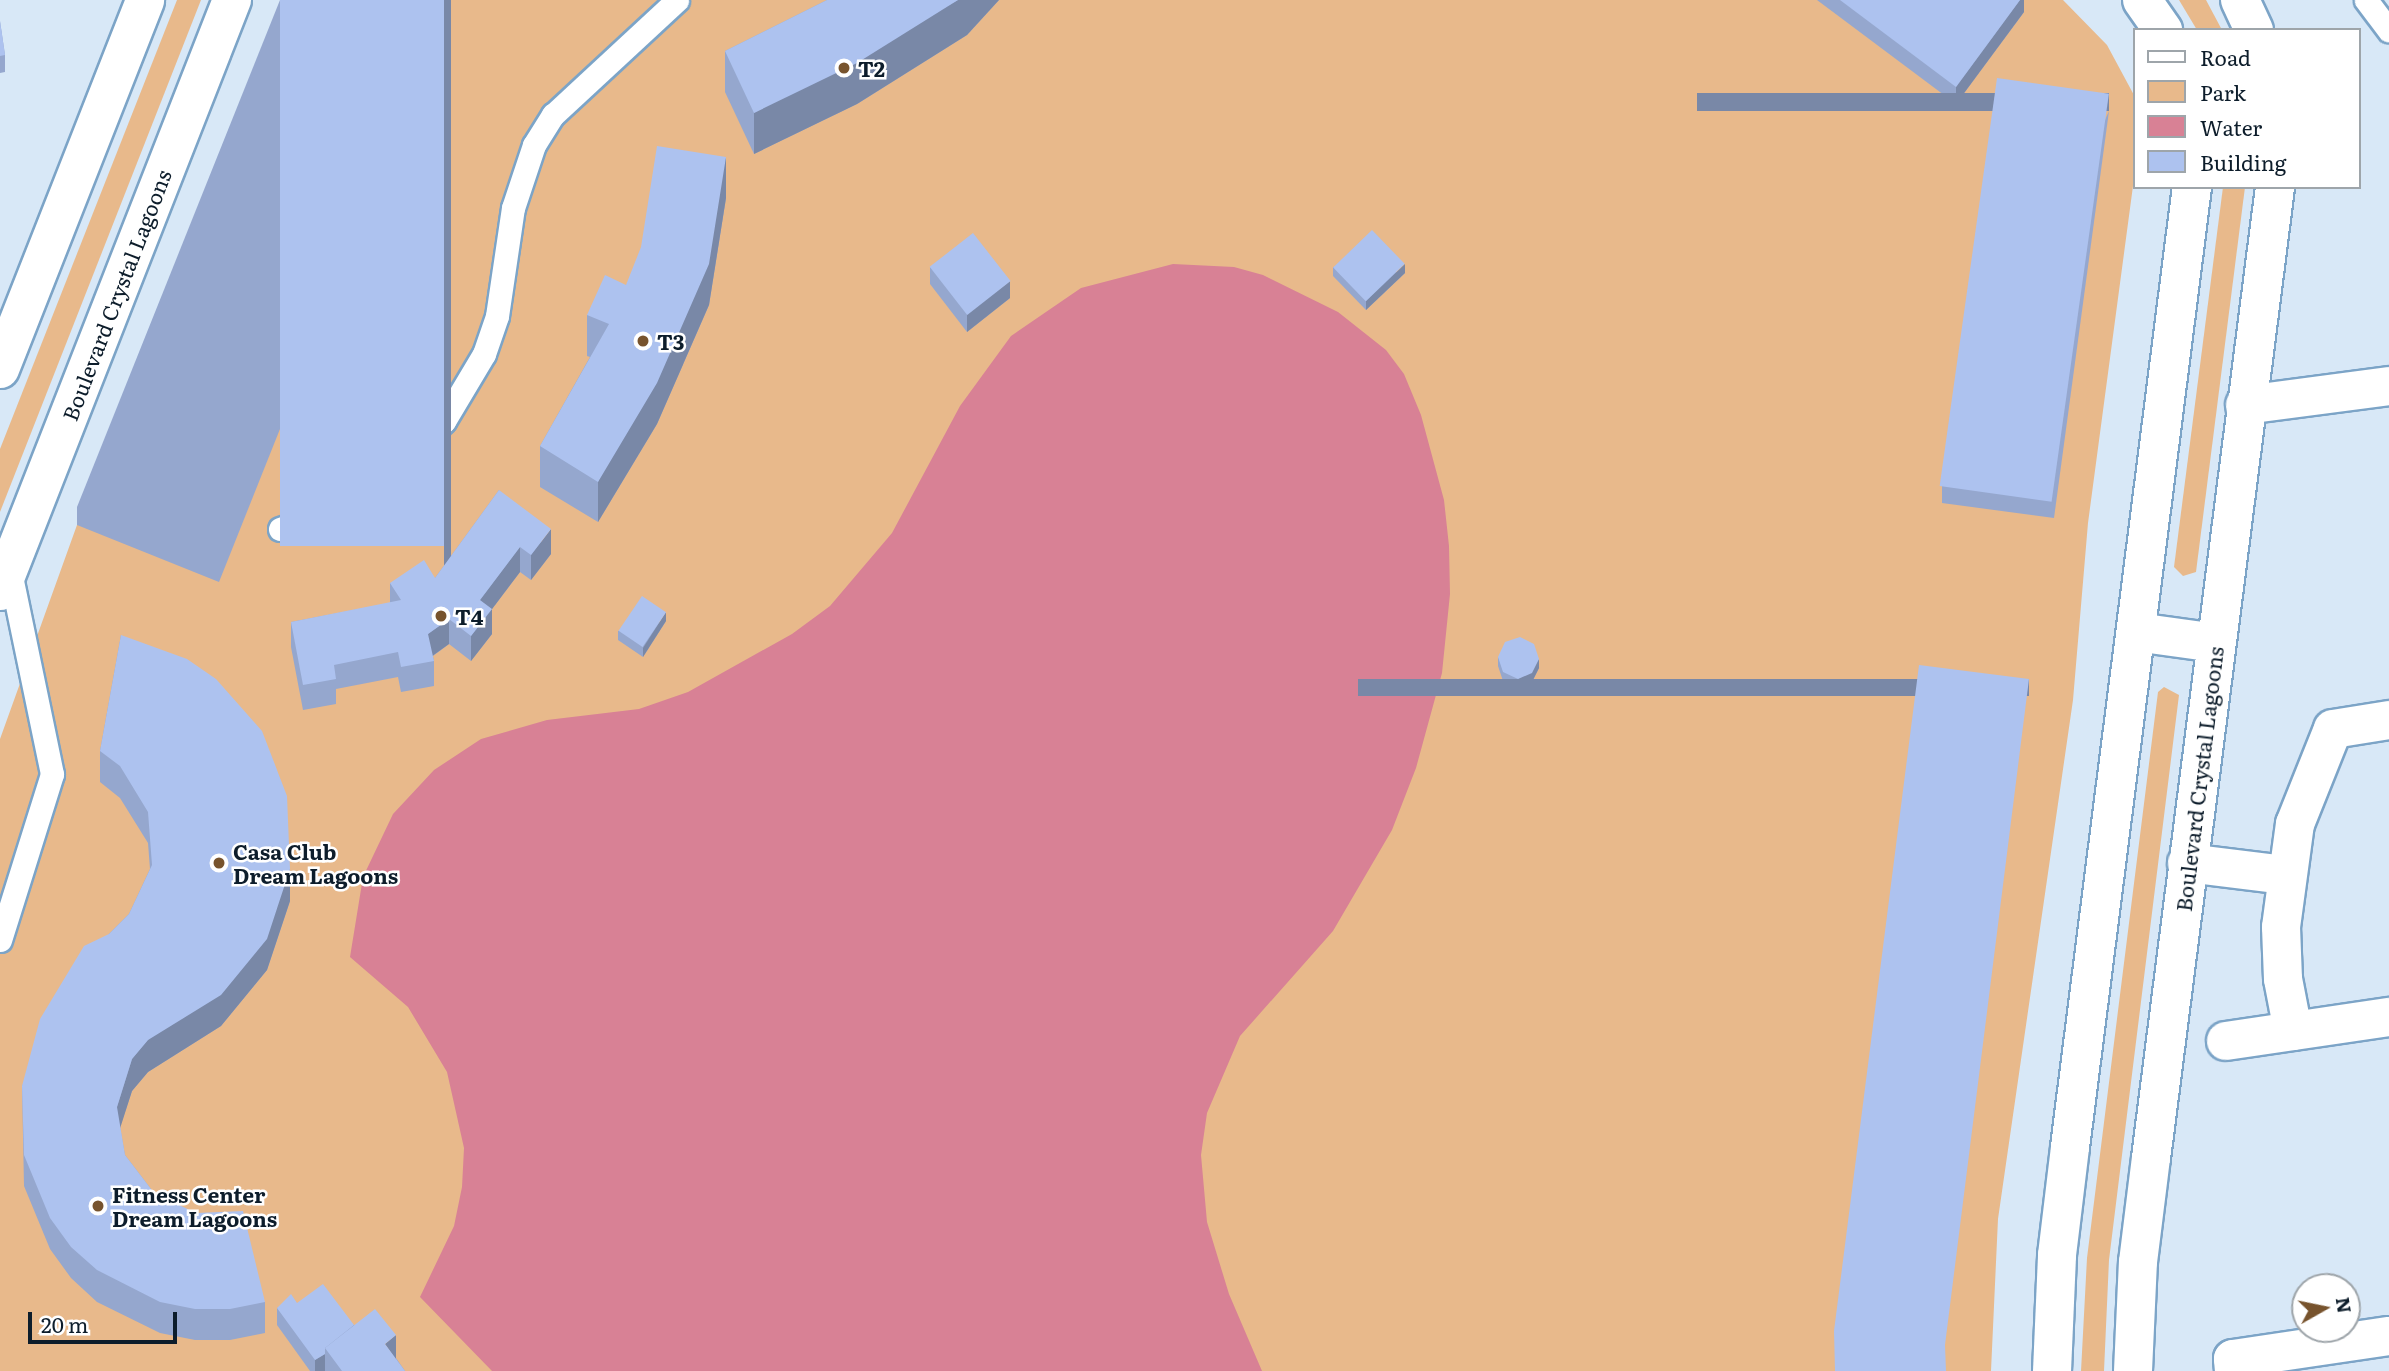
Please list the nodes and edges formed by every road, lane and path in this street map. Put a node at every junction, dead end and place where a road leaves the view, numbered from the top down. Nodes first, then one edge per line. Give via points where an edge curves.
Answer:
1 (145, 0) edge
2 (232, 0) edge
3 (677, 0) edge
4 (2142, 0) edge
5 (2240, 0) edge
6 (2366, 0) edge
7 (2162, 28) edge
8 (2253, 28) edge
9 (2389, 30) edge
10 (2193, 189) edge
11 (2275, 189) edge
12 (0, 369) edge
13 (2389, 386) edge
14 (2245, 405) junction
15 (280, 529) dead end
16 (5, 579) edge
17 (2136, 632) junction
18 (2216, 643) junction
19 (2389, 720) edge
20 (2187, 863) junction
21 (2285, 875) junction
22 (0, 940) edge
23 (2389, 1017) edge
24 (2293, 1031) junction
25 (2225, 1041) dead end
26 (2389, 1336) edge
27 (2052, 1371) edge
28 (2133, 1371) edge
29 (2234, 1371) edge

1 - 12 street
2 - 16 street, Boulevard Crystal Lagoons
3 - 15 lane via 553,115 534,145 513,208 497,316 484,354 444,421 387,477 318,516
4 - 7 street
5 - 8 street
6 - 9 lane
10 - 17 street
11 - 14 street, Boulevard Crystal Lagoons
13 - 14 street
14 - 18 street, Boulevard Crystal Lagoons
16 - 22 lane via 52,774
17 - 18 street
17 - 27 street via 2057,1255
18 - 20 street, Boulevard Crystal Lagoons
19 - 21 street via 2333,729 2295,824
20 - 21 street
20 - 28 street, Boulevard Crystal Lagoons via 2138,1262
21 - 24 street via 2282,966
23 - 24 street
24 - 25 street
26 - 29 street via 2234,1359

